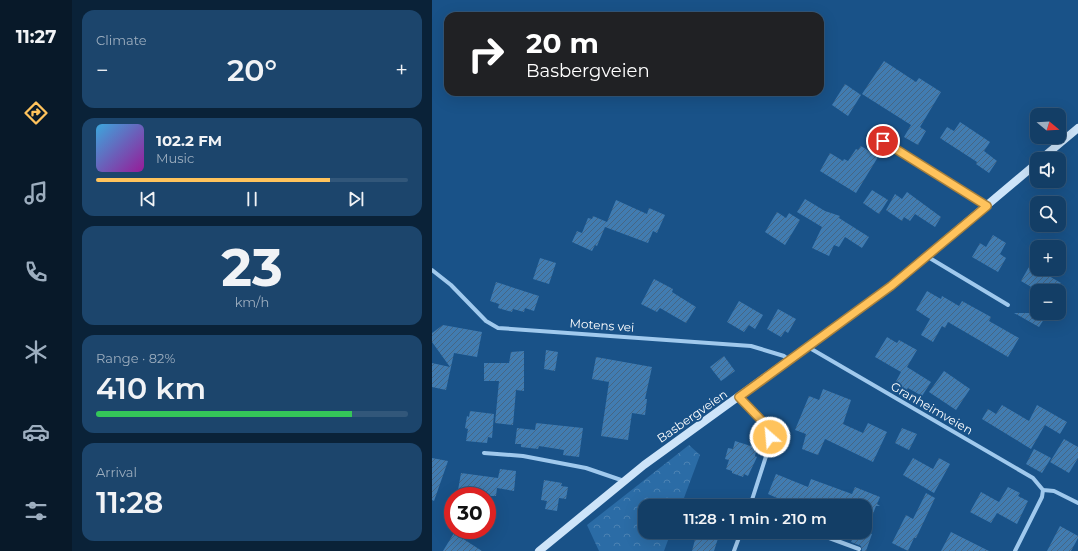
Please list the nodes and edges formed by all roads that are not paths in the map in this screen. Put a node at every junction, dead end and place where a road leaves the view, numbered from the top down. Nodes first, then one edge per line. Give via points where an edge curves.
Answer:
1 (1078, 128) edge
2 (871, 133) dead end
3 (1050, 152) edge
4 (1030, 169) edge
5 (987, 206) junction
6 (928, 257) junction
7 (432, 270) edge
8 (1008, 305) dead end
9 (808, 347) junction
10 (790, 360) junction
11 (739, 397) junction
12 (484, 453) dead end
13 (624, 481) junction
14 (1042, 490) junction
15 (752, 499) edge
16 (1078, 503) edge
17 (738, 539) edge
18 (832, 539) edge
19 (859, 549) dead end
20 (540, 551) edge
21 (734, 551) edge
22 (1015, 551) edge

1 - 3 main road
2 - 5 street
4 - 5 main road, Basbergveien
5 - 6 main road, Basbergveien
6 - 8 street
6 - 9 main road, Basbergveien
7 - 10 street, Motens vei via 451,285 486,321 498,328 751,346
9 - 10 main road, Basbergveien
9 - 14 street, Granheimveien via 1033,478
10 - 11 main road, Basbergveien
11 - 13 main road, Basbergveien
11 - 15 street via 764,423 770,437
12 - 13 street via 523,456 579,467
13 - 20 main road, Basbergveien
14 - 16 street via 1054,491
14 - 22 street via 1042,497
17 - 21 street
18 - 19 street

